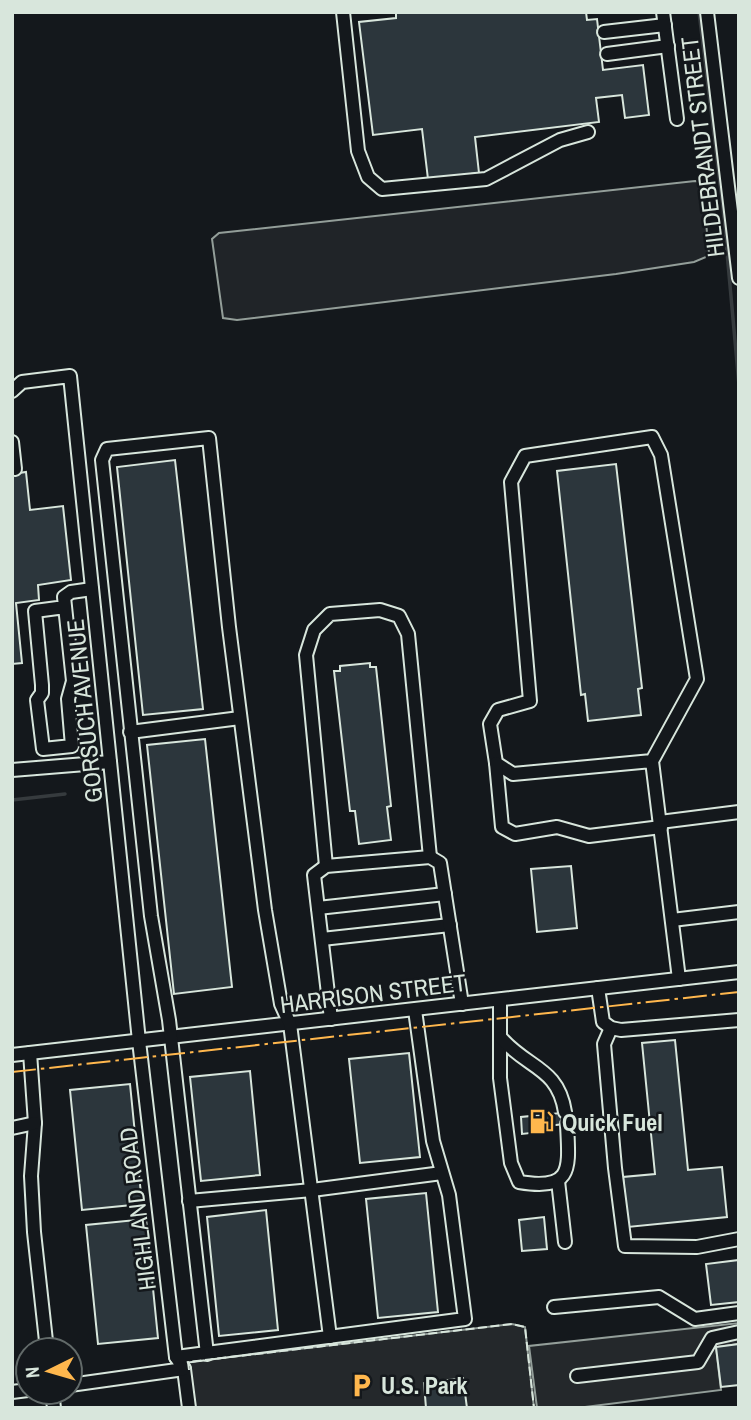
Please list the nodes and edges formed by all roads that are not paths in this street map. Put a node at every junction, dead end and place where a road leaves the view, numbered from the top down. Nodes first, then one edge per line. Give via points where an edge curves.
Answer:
1 (342, 12) edge
2 (707, 12) edge
3 (664, 19) edge
4 (604, 32) dead end
5 (667, 46) junction
6 (607, 54) dead end
7 (677, 119) dead end
8 (588, 132) dead end
9 (739, 278) edge
10 (12, 391) edge
11 (12, 442) edge
12 (15, 469) dead end
13 (92, 589) junction
14 (65, 607) junction
15 (240, 718) junction
16 (131, 732) junction
17 (652, 761) junction
18 (110, 762) junction
19 (496, 763) junction
20 (12, 770) edge
21 (739, 812) edge
22 (661, 825) junction
23 (430, 857) junction
24 (326, 866) junction
25 (445, 894) junction
26 (318, 908) junction
27 (739, 912) edge
28 (672, 920) junction
29 (450, 925) junction
30 (322, 939) junction
31 (739, 972) edge
32 (680, 979) junction
33 (598, 988) junction
34 (500, 1000) junction
35 (462, 1004) junction
36 (415, 1010) junction
37 (331, 1019) junction
38 (739, 1020) edge
39 (290, 1024) junction
40 (611, 1028) junction
41 (171, 1038) junction
42 (501, 1038) junction
43 (139, 1041) junction
44 (30, 1053) junction
45 (12, 1055) edge
46 (36, 1124) junction
47 (12, 1128) edge
48 (442, 1173) junction
49 (558, 1181) junction
50 (312, 1190) junction
51 (189, 1201) junction
52 (739, 1239) edge
53 (565, 1242) dead end
54 (554, 1307) dead end
55 (739, 1313) edge
56 (739, 1332) edge
57 (45, 1336) edge
58 (330, 1337) junction
59 (207, 1354) junction
60 (176, 1357) junction
61 (184, 1369) junction
62 (577, 1376) dead end
63 (84, 1383) edge
64 (189, 1408) edge

1 - 8 street via 358,151 368,177 382,189 486,179 560,140
2 - 9 street, HILDEBRANDT STREET
3 - 4 street
3 - 5 street
5 - 6 street
5 - 7 street
10 - 13 street, GORSUCH AVENUE via 22,382 70,376
11 - 12 street
13 - 14 street via 67,594
13 - 18 street, GORSUCH AVENUE
14 - 14 street via 73,681 68,699 72,746 43,749 35,611
15 - 16 street
15 - 16 street via 209,438 132,445 107,449 103,460
15 - 39 street via 265,910 281,1004
16 - 41 street via 151,916
17 - 19 street via 513,774
17 - 19 street via 696,679 661,455 652,437 525,456 511,482 530,701 498,710 490,724
17 - 22 street
18 - 20 street
18 - 43 street, GORSUCH AVENUE
19 - 22 street via 502,827 515,834 557,827 589,836
21 - 22 street
22 - 28 street
23 - 24 street
23 - 24 street via 408,634 399,616 380,610 330,614 314,630 306,655
23 - 25 street via 440,863
24 - 26 street via 314,875
25 - 26 street
25 - 29 street
26 - 30 street
27 - 28 street
28 - 32 street
29 - 30 street
29 - 35 street
30 - 37 street
31 - 32 street, HARRISON STREET
32 - 33 street, HARRISON STREET
33 - 34 street, HARRISON STREET
33 - 40 street via 603,1021
34 - 35 street, HARRISON STREET
34 - 42 street
35 - 36 street, HARRISON STREET
36 - 37 street, HARRISON STREET
36 - 48 street via 433,1141
37 - 39 street, HARRISON STREET
38 - 40 street
39 - 41 street, HARRISON STREET
39 - 50 street
40 - 52 street via 604,1044 625,1246 697,1247
41 - 43 street, HARRISON STREET
41 - 51 street
42 - 49 street via 552,1079 562,1093 569,1156 566,1172
42 - 49 street via 500,1078 514,1175 519,1182 530,1184
43 - 44 street, HARRISON STREET
43 - 60 street, HIGHLAND ROAD
44 - 45 street, HARRISON STREET
44 - 46 street
46 - 47 street
46 - 57 street via 34,1233
48 - 50 street
48 - 58 street via 465,1319
49 - 53 street
50 - 51 street
50 - 58 street
51 - 59 street
54 - 55 street via 659,1297 695,1319
56 - 62 street via 712,1338 698,1362
58 - 59 street
59 - 60 street
60 - 61 street, HIGHLAND ROAD
61 - 63 street
61 - 64 street

